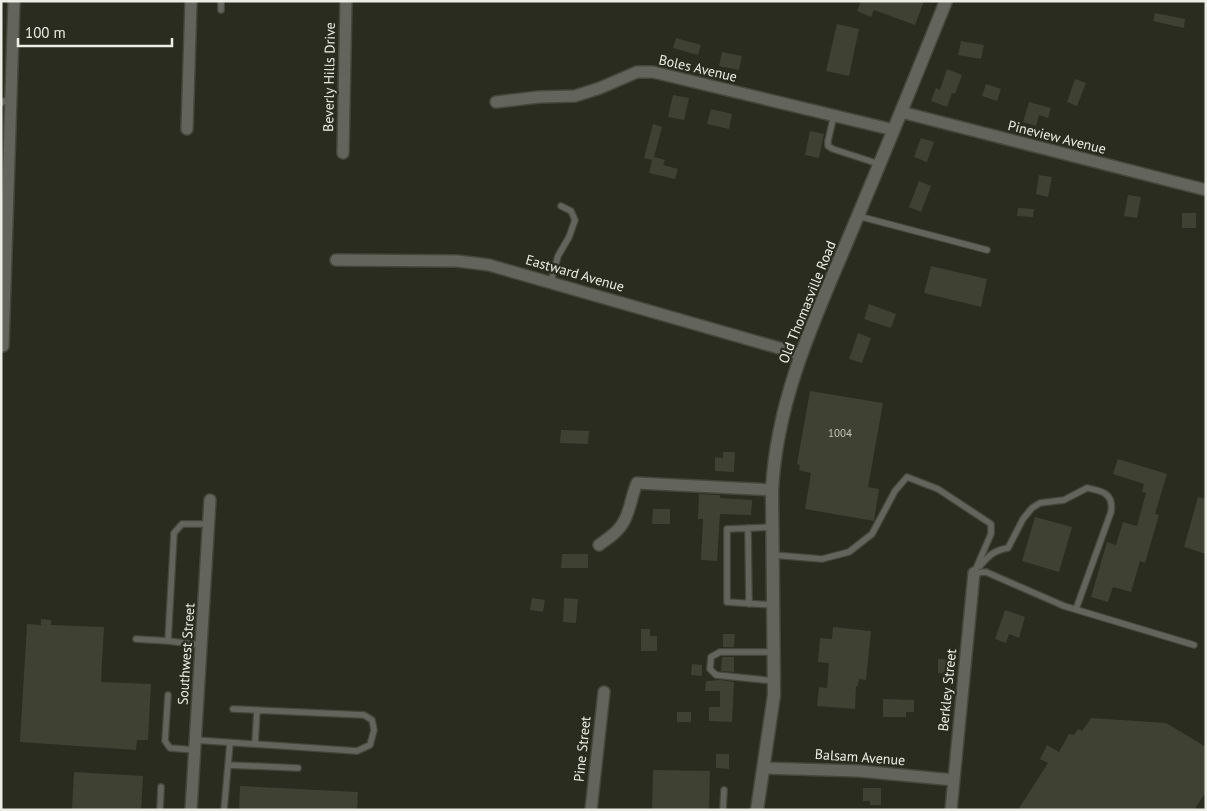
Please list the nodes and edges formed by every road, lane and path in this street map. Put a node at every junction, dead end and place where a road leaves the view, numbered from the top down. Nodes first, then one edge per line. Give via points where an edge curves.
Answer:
1 (14, 1) edge
2 (191, 1) edge
3 (221, 1) edge
4 (346, 1) edge
5 (946, 1) edge
6 (222, 10) dead end
7 (6, 101) edge
8 (496, 102) dead end
9 (901, 112) junction
10 (834, 115) junction
11 (186, 129) dead end
12 (894, 130) junction
13 (343, 153) dead end
14 (879, 164) junction
15 (1206, 190) edge
16 (561, 206) dead end
17 (858, 216) junction
18 (988, 250) dead end
19 (336, 260) dead end
20 (551, 282) junction
21 (2, 346) dead end
22 (800, 354) junction
23 (772, 490) junction
24 (210, 500) dead end
25 (208, 524) junction
26 (773, 527) junction
27 (748, 528) junction
28 (600, 545) dead end
29 (773, 555) junction
30 (974, 573) junction
31 (749, 604) junction
32 (774, 606) junction
33 (1076, 609) junction
34 (136, 639) dead end
35 (168, 641) junction
36 (201, 645) junction
37 (1194, 645) dead end
38 (775, 652) junction
39 (774, 681) junction
40 (604, 692) dead end
41 (168, 696) dead end
42 (233, 709) dead end
43 (258, 710) junction
44 (230, 743) junction
45 (254, 744) junction
46 (195, 745) junction
47 (228, 765) junction
48 (298, 768) dead end
49 (763, 768) junction
50 (954, 780) junction
51 (161, 787) dead end
52 (724, 790) dead end
53 (160, 810) edge
54 (191, 810) edge
55 (224, 810) edge
56 (590, 810) edge
57 (723, 810) edge
58 (758, 810) edge
59 (951, 810) edge

1 - 7 street
2 - 11 street
3 - 6 lane
4 - 13 street, Beverly Hills Drive
5 - 9 street, Old Thomasville Road
7 - 21 street
8 - 10 street, Boles Avenue via 575,96 637,72 653,72
9 - 12 street, Old Thomasville Road
9 - 15 street, Pineview Avenue
10 - 12 street, Boles Avenue
10 - 14 lane via 828,146
12 - 14 street, Old Thomasville Road
14 - 17 street, Old Thomasville Road
16 - 20 lane via 571,211 575,220 558,256
17 - 18 lane
17 - 22 street, Old Thomasville Road
19 - 20 street, Eastward Avenue via 457,261 489,265
20 - 22 street, Eastward Avenue
22 - 23 street, Old Thomasville Road via 777,440
23 - 26 street, Old Thomasville Road
23 - 28 street via 637,483 626,518 614,535
24 - 25 street, Southwest Street
25 - 35 lane via 182,524 174,533
25 - 36 street, Southwest Street
26 - 27 lane
26 - 29 street, Old Thomasville Road
27 - 31 lane
27 - 31 lane via 727,528 727,602
29 - 30 lane via 822,560 849,552 872,534 894,491 907,478 938,489 991,524 991,534
29 - 32 street, Old Thomasville Road
30 - 33 lane via 986,572
30 - 33 lane via 989,555 1008,548 1032,508 1040,503 1064,500 1087,488 1100,491 1110,497 1111,512
30 - 50 street, Berkley Street
31 - 32 lane
32 - 38 street, Old Thomasville Road
33 - 37 lane
34 - 35 lane
35 - 36 lane
36 - 46 street, Southwest Street
38 - 39 street, Old Thomasville Road
38 - 39 lane via 720,652 711,657 710,669 716,675
39 - 49 street, Old Thomasville Road
40 - 56 street, Pine Street
41 - 46 lane via 165,742 170,748
42 - 43 lane
43 - 45 lane
43 - 45 lane via 364,715 372,720 374,730 370,745 357,751
44 - 45 lane
44 - 46 lane
44 - 47 lane
46 - 54 street, Southwest Street
47 - 48 lane
47 - 55 lane
49 - 50 street, Balsam Avenue via 860,771
49 - 58 street, Old Thomasville Road
50 - 59 street, Berkley Street
51 - 53 lane
52 - 57 lane

